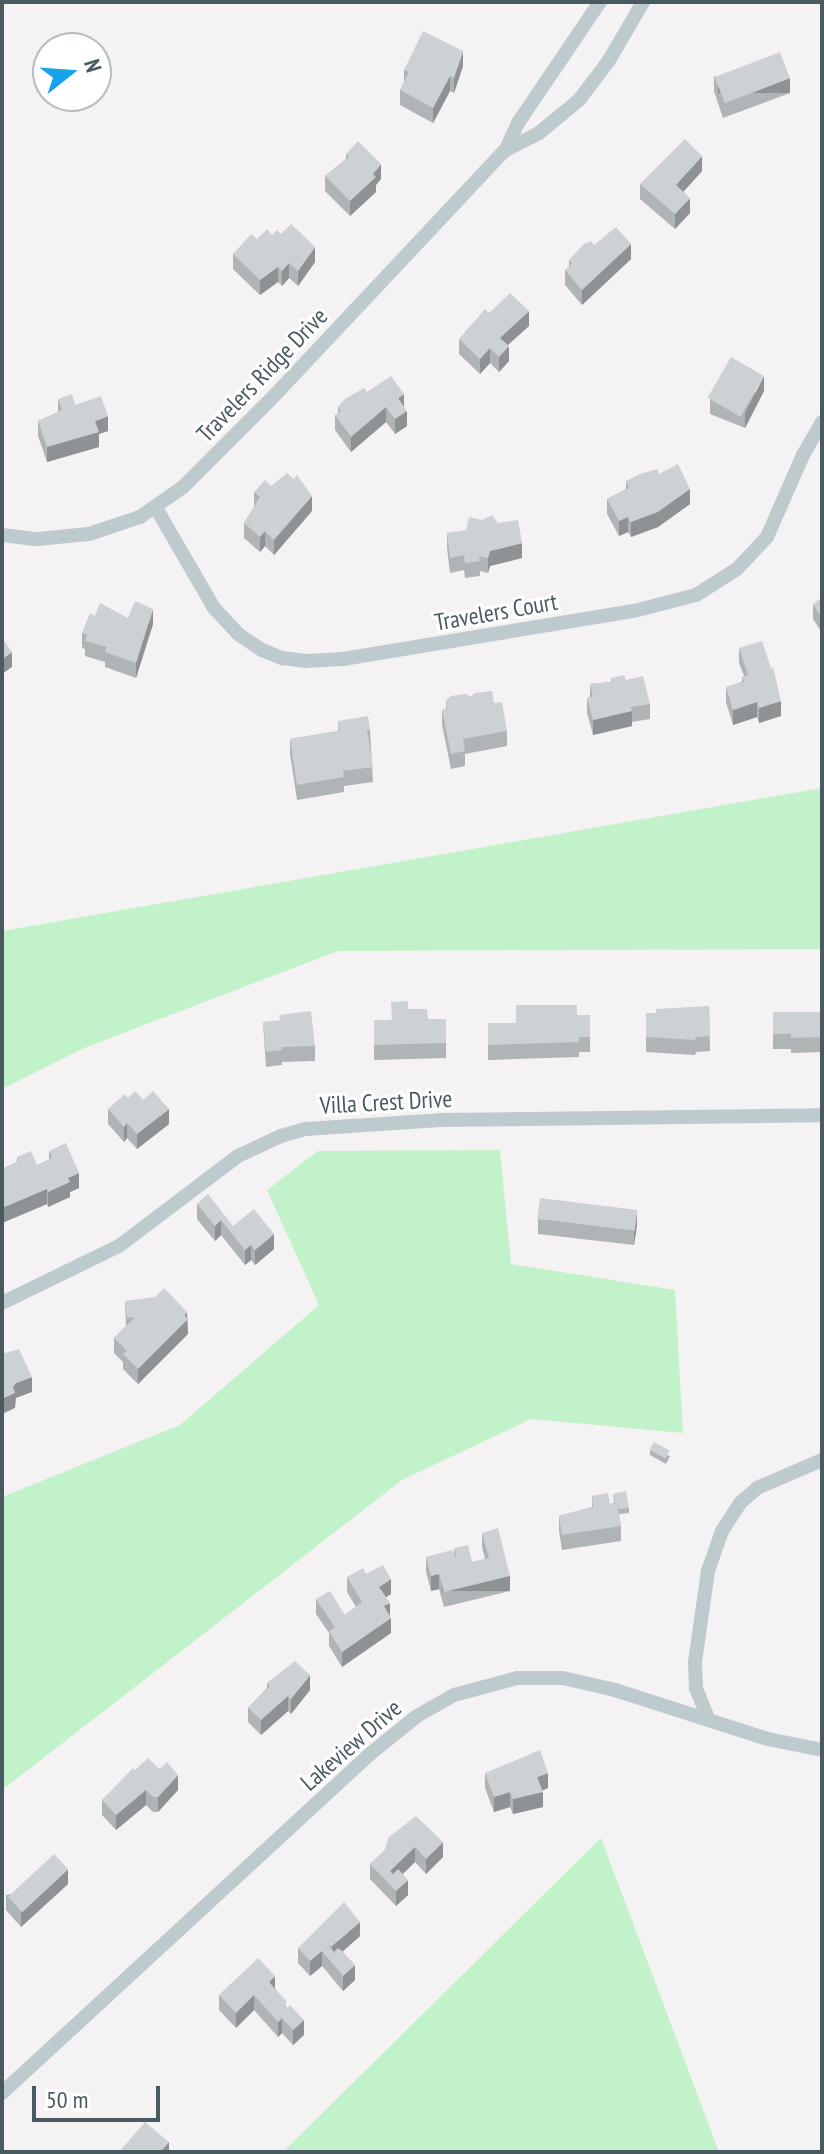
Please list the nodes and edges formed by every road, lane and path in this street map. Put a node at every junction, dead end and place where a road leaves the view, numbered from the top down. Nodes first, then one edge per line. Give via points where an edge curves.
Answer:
1 (600, 2) edge
2 (643, 2) edge
3 (504, 151) junction
4 (822, 422) edge
5 (156, 508) junction
6 (2, 535) edge
7 (822, 1115) edge
8 (2, 1303) edge
9 (822, 1460) edge
10 (708, 1718) junction
11 (822, 1750) edge
12 (2, 2093) edge

1 - 3 street, Travelers Ridge Drive
2 - 3 street, Travelers Ridge Drive via 579,100 539,133
3 - 5 street, Travelers Ridge Drive via 198,474
4 - 5 street, Travelers Court via 767,537 737,569 696,595 642,610 343,659 282,658 238,634 214,608
5 - 6 street, Travelers Ridge Drive via 73,537
7 - 8 street, Villa Crest Drive via 440,1120 306,1129 246,1151 119,1246
9 - 10 street via 757,1488 722,1531 705,1590 695,1662 696,1689
10 - 11 street, Lakeview Drive via 768,1739
10 - 12 street, Lakeview Drive via 548,1677 472,1689 429,1707 320,1799

